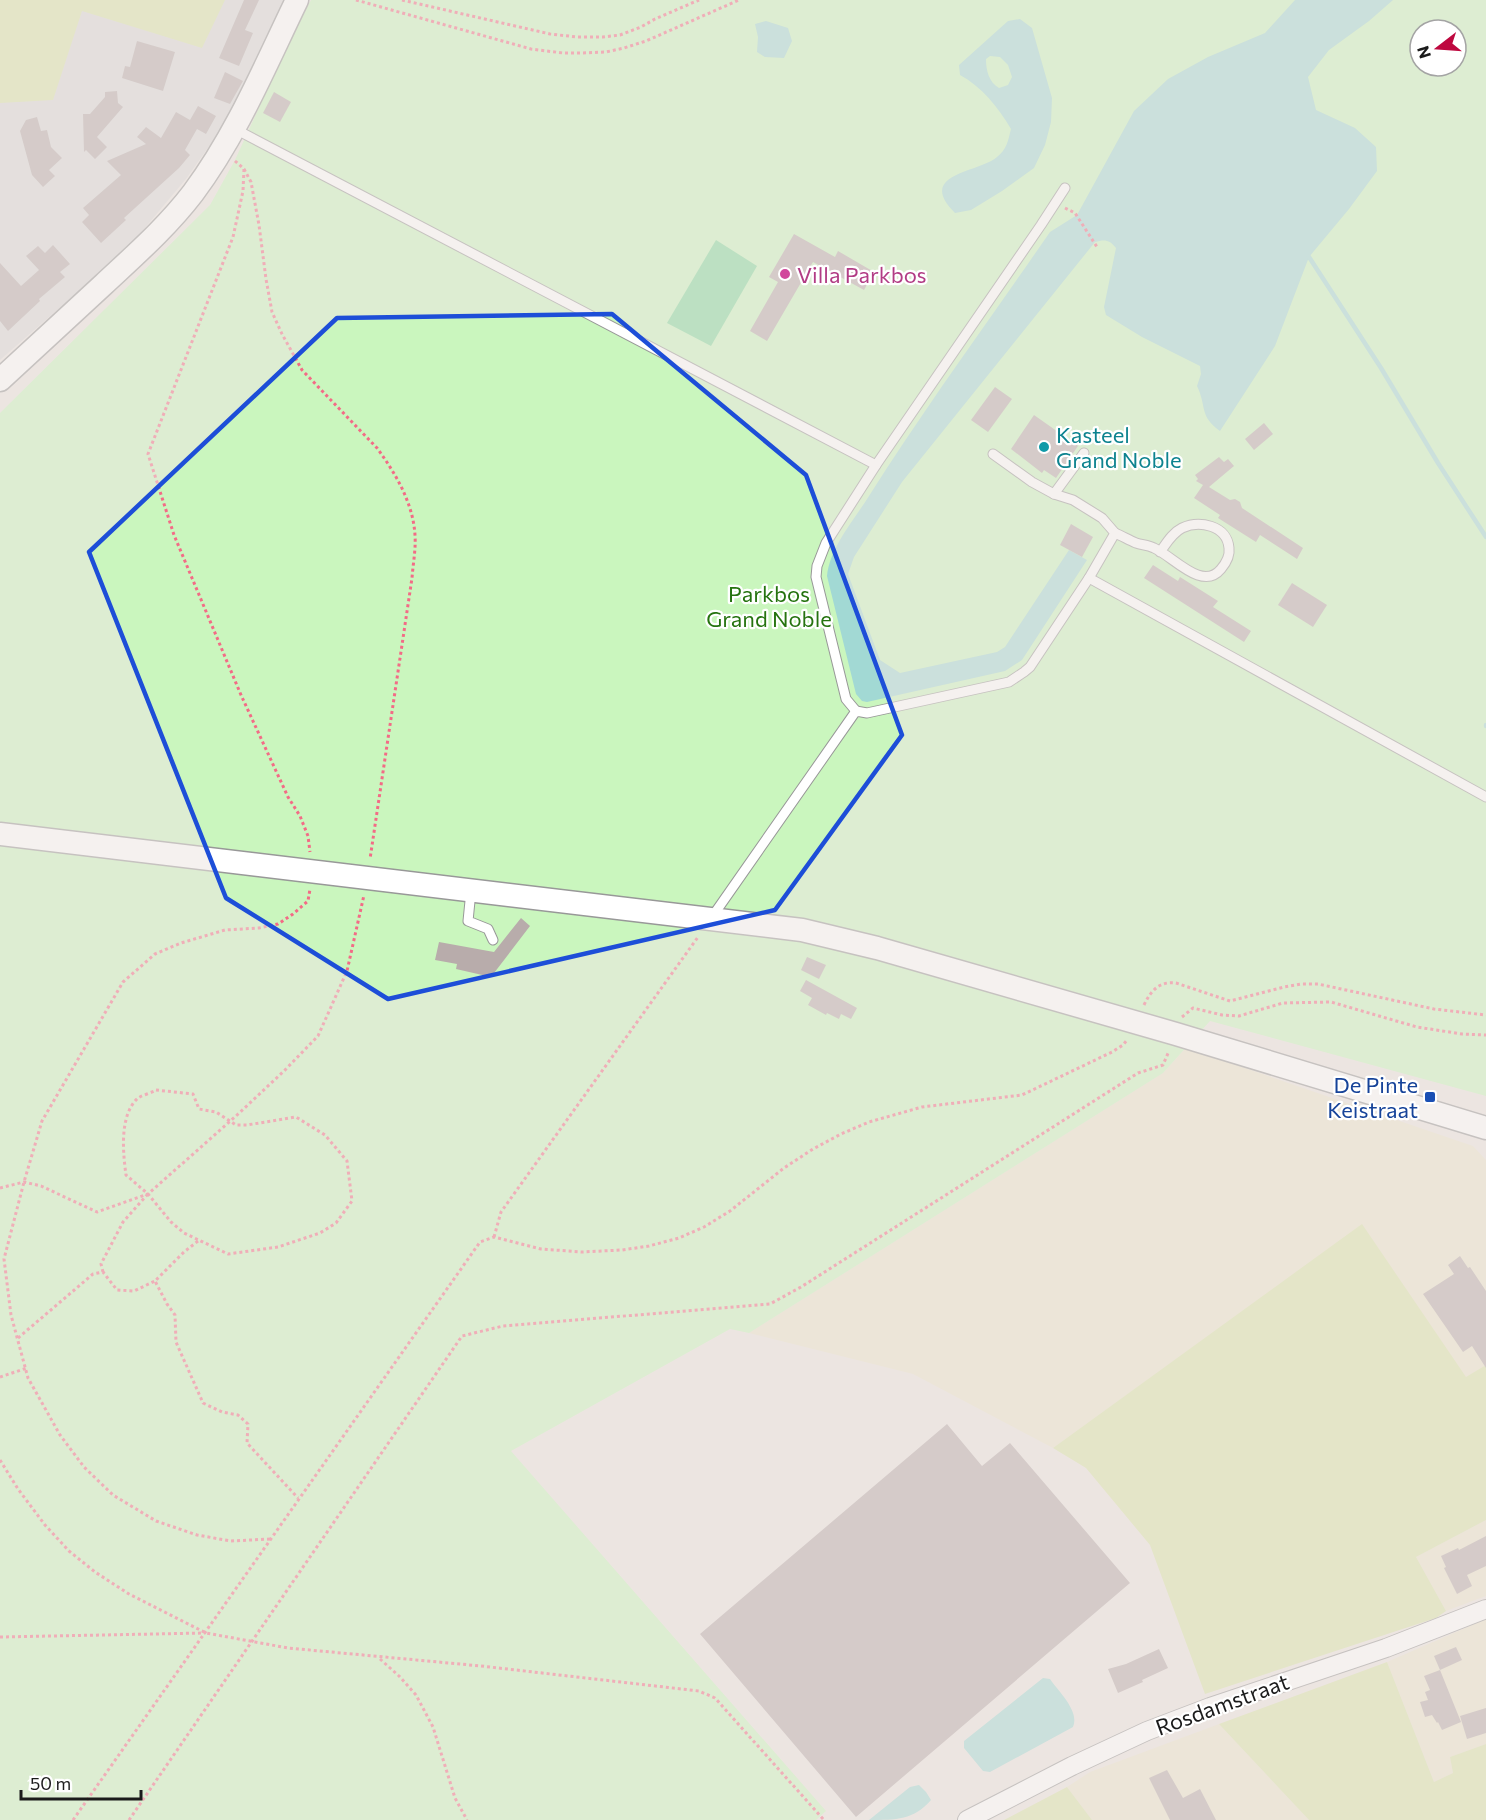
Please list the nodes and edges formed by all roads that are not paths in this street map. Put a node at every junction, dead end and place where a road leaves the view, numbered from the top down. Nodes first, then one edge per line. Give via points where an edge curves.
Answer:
1 (297, 0) edge
2 (234, 129) junction
3 (1065, 188) dead end
4 (0, 380) edge
5 (1084, 453) dead end
6 (993, 454) dead end
7 (876, 465) junction
8 (1054, 494) junction
9 (1115, 533) junction
10 (1160, 552) junction
11 (1089, 578) junction
12 (856, 711) junction
13 (1486, 797) edge
14 (0, 834) edge
15 (471, 891) junction
16 (711, 920) junction
17 (493, 940) dead end
18 (1486, 1128) edge
19 (1486, 1610) edge
20 (967, 1820) edge

1 - 2 street
2 - 4 street via 193,193 165,226
2 - 7 lane
3 - 7 lane
5 - 8 lane
6 - 8 lane
7 - 12 lane via 826,543 816,577 846,699
8 - 9 lane via 1073,500 1101,518
9 - 10 lane
9 - 11 lane
10 - 10 lane via 1194,575 1210,577 1220,571 1230,553 1225,536 1206,524 1183,528
11 - 12 lane via 1030,667 1009,681 867,713
11 - 13 lane
12 - 16 lane
14 - 15 street
15 - 16 street
15 - 17 lane via 468,921 488,929
16 - 18 street via 802,930 877,948
19 - 20 street, Rosdamstraat via 1147,1731

